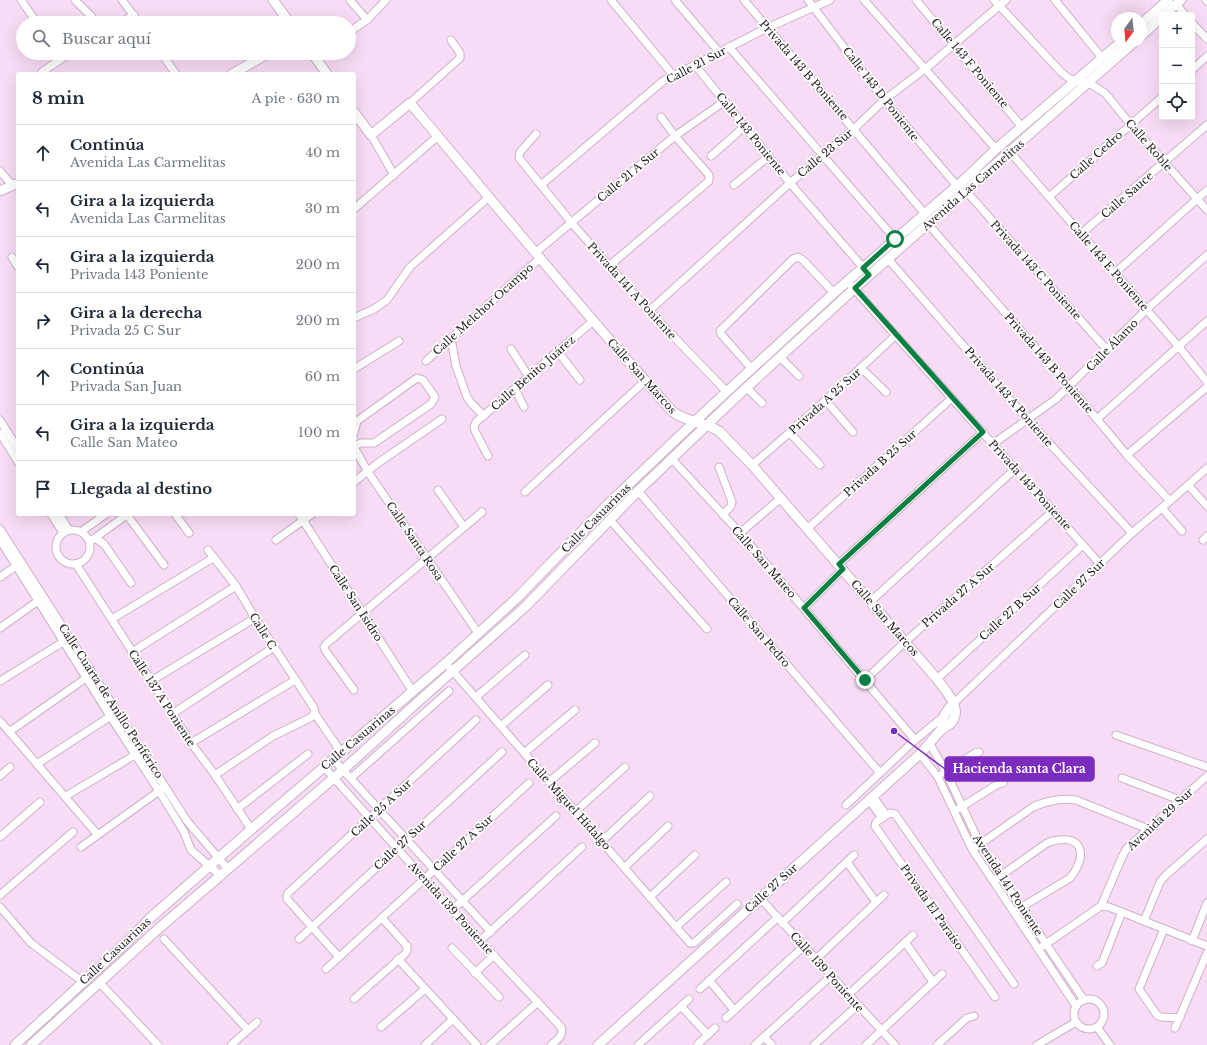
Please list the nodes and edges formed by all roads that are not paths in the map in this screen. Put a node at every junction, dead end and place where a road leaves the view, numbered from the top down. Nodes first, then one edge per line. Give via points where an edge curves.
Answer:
1 (21, 0) edge
2 (75, 0) edge
3 (122, 0) edge
4 (273, 0) edge
5 (350, 0) edge
6 (386, 0) edge
7 (611, 0) edge
8 (675, 0) edge
9 (744, 0) edge
10 (808, 0) edge
11 (830, 0) edge
12 (864, 0) edge
13 (916, 0) edge
14 (1006, 0) edge
15 (1055, 0) edge
16 (1175, 1) edge
17 (996, 3) edge
18 (814, 7) junction
19 (1166, 12) edge
20 (1183, 12) edge
21 (134, 15) edge
22 (32, 16) edge
23 (91, 16) edge
24 (285, 16) edge
25 (367, 20) junction
26 (1147, 20) edge
27 (1159, 20) edge
28 (1195, 26) edge
29 (356, 27) edge
30 (767, 28) junction
31 (1147, 31) edge
32 (1207, 39) edge
33 (451, 40) dead end
34 (954, 44) junction
35 (729, 47) junction
36 (1115, 48) edge
37 (1127, 48) edge
38 (719, 52) junction
39 (1207, 56) edge
40 (1103, 59) junction
41 (55, 60) edge
42 (166, 60) edge
43 (257, 60) edge
44 (318, 60) edge
45 (695, 65) junction
46 (1195, 67) edge
47 (925, 69) junction
48 (42, 72) dead end
49 (175, 72) edge
50 (236, 72) edge
51 (326, 72) edge
52 (673, 75) junction
53 (1076, 80) junction
54 (1087, 84) junction
55 (884, 100) junction
56 (1159, 100) edge
57 (725, 101) junction
58 (410, 103) junction
59 (356, 115) edge
60 (660, 117) dead end
61 (1207, 124) edge
62 (1131, 125) junction
63 (744, 127) junction
64 (1022, 127) junction
65 (854, 129) junction
66 (536, 134) dead end
67 (371, 135) junction
68 (438, 136) junction
69 (675, 136) junction
70 (996, 149) junction
71 (1010, 152) junction
72 (823, 155) junction
73 (711, 156) dead end
74 (769, 156) junction
75 (1164, 162) junction
76 (0, 171) edge
77 (394, 175) junction
78 (790, 183) junction
79 (15, 184) edge
80 (541, 185) junction
81 (734, 185) dead end
82 (957, 186) junction
83 (1207, 190) edge
84 (0, 191) edge
85 (966, 191) junction
86 (488, 198) junction
87 (1049, 198) junction
88 (1198, 199) junction
89 (356, 207) edge
90 (1207, 210) edge
91 (925, 214) junction
92 (571, 222) junction
93 (928, 224) junction
94 (1082, 234) junction
95 (895, 239) junction
96 (538, 255) junction
97 (1207, 255) edge
98 (12, 256) dead end
99 (888, 259) junction
100 (16, 263) edge
101 (609, 266) junction
102 (863, 268) junction
103 (1115, 274) junction
104 (869, 275) junction
105 (851, 285) junction
106 (834, 294) junction
107 (1147, 309) junction
108 (649, 311) junction
109 (356, 317) edge
110 (593, 321) junction
111 (1207, 321) edge
112 (896, 335) junction
113 (451, 338) junction
114 (399, 341) dead end
115 (1179, 347) junction
116 (511, 348) dead end
117 (1106, 350) junction
118 (558, 352) junction
119 (780, 357) junction
120 (426, 361) dead end
121 (356, 368) edge
122 (752, 368) junction
123 (861, 368) junction
124 (799, 376) dead end
125 (529, 377) junction
126 (580, 380) dead end
127 (645, 381) junction
128 (1207, 382) edge
129 (1070, 386) junction
130 (1207, 387) edge
131 (747, 388) junction
132 (515, 389) junction
133 (727, 392) junction
134 (886, 392) dead end
135 (952, 398) junction
136 (826, 401) junction
137 (762, 403) dead end
138 (524, 407) dead end
139 (484, 416) junction
140 (442, 419) dead end
141 (1027, 419) junction
142 (1097, 419) junction
143 (0, 420) edge
144 (694, 422) junction
145 (356, 425) edge
146 (706, 426) junction
147 (853, 432) dead end
148 (983, 432) junction
149 (0, 433) edge
150 (790, 433) junction
151 (993, 444) junction
152 (16, 446) edge
153 (356, 446) edge
154 (356, 451) edge
155 (1127, 455) junction
156 (488, 456) dead end
157 (16, 459) edge
158 (672, 459) junction
159 (752, 465) junction
160 (820, 465) dead end
161 (719, 467) dead end
162 (1207, 468) edge
163 (1015, 469) junction
164 (368, 472) junction
165 (356, 481) edge
166 (1188, 485) junction
167 (438, 490) dead end
168 (638, 491) junction
169 (525, 492) dead end
170 (780, 498) junction
171 (1170, 501) junction
172 (1207, 506) edge
173 (1162, 508) junction
174 (482, 512) dead end
175 (1053, 512) junction
176 (723, 515) junction
177 (53, 516) edge
178 (60, 516) edge
179 (103, 516) edge
180 (125, 516) edge
181 (129, 516) edge
182 (176, 516) edge
183 (300, 516) edge
184 (309, 516) edge
185 (610, 520) junction
186 (303, 521) junction
187 (464, 527) junction
188 (0, 529) edge
189 (807, 529) junction
190 (1182, 530) dead end
191 (66, 531) junction
192 (82, 531) junction
193 (189, 533) dead end
194 (1132, 533) junction
195 (740, 534) junction
196 (0, 540) edge
197 (93, 540) junction
198 (276, 540) dead end
199 (1083, 545) junction
200 (208, 550) dead end
201 (214, 558) junction
202 (427, 559) junction
203 (19, 564) junction
204 (76, 564) junction
205 (1100, 564) junction
206 (164, 565) dead end
207 (841, 567) junction
208 (0, 577) edge
209 (132, 583) dead end
210 (236, 586) junction
211 (38, 601) junction
212 (871, 601) junction
213 (804, 608) junction
214 (362, 613) junction
215 (255, 618) junction
216 (112, 619) junction
217 (0, 628) edge
218 (708, 629) dead end
219 (478, 633) junction
220 (67, 639) junction
221 (905, 642) junction
222 (274, 647) junction
223 (132, 652) junction
224 (525, 655) dead end
225 (446, 663) junction
226 (453, 671) junction
227 (86, 678) junction
228 (937, 679) junction
229 (295, 680) junction
230 (865, 680) junction
231 (0, 681) edge
232 (151, 681) junction
233 (548, 685) dead end
234 (354, 690) dead end
235 (449, 691) dead end
236 (413, 692) junction
237 (476, 697) junction
238 (954, 703) junction
239 (575, 710) dead end
240 (117, 712) junction
241 (172, 714) junction
242 (315, 714) junction
243 (110, 716) junction
244 (944, 716) junction
245 (476, 720) dead end
246 (0, 721) edge
247 (501, 726) junction
248 (942, 729) junction
249 (9, 732) junction
250 (1116, 735) dead end
251 (915, 740) junction
252 (191, 743) junction
253 (595, 743) dead end
254 (930, 744) junction
255 (341, 752) junction
256 (502, 752) dead end
257 (979, 752) dead end
258 (524, 753) junction
259 (308, 754) dead end
260 (920, 754) junction
261 (135, 755) junction
262 (333, 758) junction
263 (36, 764) junction
264 (10, 767) dead end
265 (324, 767) junction
266 (625, 767) dead end
267 (1207, 767) edge
268 (344, 770) junction
269 (946, 772) junction
270 (880, 773) junction
271 (215, 775) junction
272 (0, 776) edge
273 (1207, 776) edge
274 (938, 777) junction
275 (334, 778) junction
276 (350, 778) junction
277 (1122, 778) dead end
278 (549, 782) junction
279 (528, 783) dead end
280 (1003, 783) dead end
281 (166, 787) junction
282 (159, 791) junction
283 (66, 796) junction
284 (650, 796) dead end
285 (871, 798) junction
286 (1180, 800) junction
287 (40, 802) dead end
288 (846, 805) dead end
289 (962, 806) junction
290 (237, 809) junction
291 (379, 809) junction
292 (576, 811) junction
293 (954, 811) junction
294 (556, 816) dead end
295 (884, 817) junction
296 (370, 818) junction
297 (668, 826) dead end
298 (251, 829) junction
299 (1148, 829) junction
300 (73, 832) dead end
301 (97, 834) junction
302 (0, 837) edge
303 (202, 837) junction
304 (1207, 839) edge
305 (407, 840) junction
306 (602, 841) junction
307 (189, 844) junction
308 (980, 844) junction
309 (209, 845) junction
310 (81, 847) dead end
311 (582, 847) dead end
312 (397, 849) junction
313 (972, 849) junction
314 (695, 855) dead end
315 (854, 855) dead end
316 (199, 856) junction
317 (219, 857) junction
318 (847, 862) junction
319 (210, 865) junction
320 (624, 867) junction
321 (228, 869) junction
322 (434, 870) junction
323 (220, 875) junction
324 (1000, 876) junction
325 (424, 879) junction
326 (726, 882) dead end
327 (993, 882) junction
328 (0, 895) edge
329 (884, 895) dead end
330 (650, 897) junction
331 (760, 898) junction
332 (462, 900) junction
333 (876, 902) junction
334 (1207, 903) edge
335 (737, 904) dead end
336 (1101, 906) junction
337 (0, 907) edge
338 (1021, 908) junction
339 (452, 910) junction
340 (1013, 912) junction
341 (1122, 912) junction
342 (382, 918) junction
343 (780, 920) junction
344 (1144, 921) junction
345 (312, 927) junction
346 (676, 927) junction
347 (1164, 929) junction
348 (490, 932) junction
349 (913, 935) dead end
350 (164, 939) dead end
351 (298, 939) dead end
352 (1192, 940) junction
353 (480, 941) junction
354 (905, 942) junction
355 (1046, 945) junction
356 (804, 946) junction
357 (1207, 946) edge
358 (452, 948) dead end
359 (1039, 949) junction
360 (1207, 953) edge
361 (494, 955) junction
362 (339, 957) junction
363 (816, 959) junction
364 (398, 960) junction
365 (1097, 966) dead end
366 (326, 968) dead end
367 (475, 972) junction
368 (942, 974) dead end
369 (831, 976) junction
370 (709, 980) junction
371 (83, 982) junction
372 (99, 982) junction
373 (933, 982) junction
374 (1014, 984) dead end
375 (425, 989) junction
376 (700, 989) dead end
377 (848, 994) junction
378 (499, 997) dead end
379 (995, 997) dead end
380 (354, 999) dead end
381 (688, 999) dead end
382 (1084, 1000) junction
383 (538, 1002) junction
384 (858, 1005) junction
385 (681, 1006) junction
386 (1076, 1006) junction
387 (734, 1010) junction
388 (974, 1016) dead end
389 (726, 1018) dead end
390 (1180, 1018) junction
391 (453, 1020) junction
392 (257, 1022) dead end
393 (1076, 1022) junction
394 (381, 1027) dead end
395 (1098, 1027) junction
396 (715, 1028) dead end
397 (1176, 1028) dead end
398 (248, 1030) junction
399 (882, 1031) junction
400 (708, 1035) junction
401 (764, 1037) junction
402 (21, 1043) edge
403 (698, 1044) dead end
404 (31, 1045) edge
405 (158, 1045) edge
406 (232, 1045) edge
407 (425, 1045) edge
408 (477, 1045) edge
409 (490, 1045) edge
410 (551, 1045) edge
411 (598, 1045) edge
412 (638, 1045) edge
413 (755, 1045) edge
414 (772, 1045) edge
415 (814, 1045) edge
416 (866, 1045) edge
417 (895, 1045) edge
418 (937, 1045) edge
419 (1037, 1045) edge
420 (1110, 1045) edge

1 - 22 street
2 - 23 street
3 - 21 street
4 - 24 main road
5 - 25 street
6 - 25 street
7 - 52 street
8 - 38 street
9 - 30 street, Privada 143 B Poniente
10 - 18 street, Calle 143 D Poniente
11 - 18 street, Calle 21 Sur
12 - 47 street
13 - 34 street, Calle 143 F Poniente
14 - 17 street, Calle 23 Sur
15 - 40 street
16 - 19 main road
16 - 20 street
16 - 26 main road
17 - 34 street, Calle 23 Sur
17 - 53 street, Calle Roble via 1061,72
18 - 30 street, Calle 21 Sur
18 - 55 street, Calle 143 D Poniente
25 - 29 street
27 - 31 main road
28 - 32 street
30 - 35 street, Calle 21 Sur
30 - 65 street, Privada 143 B Poniente
33 - 58 street via 460,53 460,58
34 - 47 street, Calle 23 Sur
34 - 64 street, Calle 143 F Poniente
35 - 38 street, Calle 21 Sur
35 - 72 street
36 - 40 main road, Avenida Las Carmelitas
37 - 54 main road, Avenida Las Carmelitas
38 - 45 street, Calle 21 Sur
39 - 46 street
40 - 53 main road, Avenida Las Carmelitas
41 - 48 street
42 - 49 street
43 - 50 main road
44 - 51 main road
45 - 52 street, Calle 21 Sur
45 - 57 street, Calle 143 Poniente
47 - 55 street, Calle 23 Sur
47 - 70 street
52 - 80 street, Calle 21 Sur
53 - 54 street, Calle Roble
53 - 64 main road, Avenida Las Carmelitas
54 - 62 street, Calle Roble via 1105,93
54 - 71 main road, Avenida Las Carmelitas
55 - 65 street, Calle 23 Sur
55 - 82 street, Calle 143 D Poniente
56 - 62 street, Calle Cedro
57 - 63 street, Calle 143 Poniente
57 - 69 street, Calle 21 A Sur
58 - 67 main road
58 - 68 main road, Calle San Marcos
59 - 67 main road
60 - 69 street
61 - 75 street, Calle Sauce
62 - 75 street, Calle Roble
62 - 87 street, Calle Cedro
63 - 73 street
63 - 74 street, Calle 143 Poniente
64 - 70 main road, Avenida Las Carmelitas
65 - 72 street, Calle 23 Sur
65 - 91 street, Privada 143 B Poniente
66 - 80 street, Privada 141 A Poniente via 519,155
67 - 77 street
68 - 77 street
68 - 86 main road, Calle San Marcos
69 - 92 street, Calle 21 A Sur
69 - 101 street via 709,175 709,181
70 - 82 main road, Avenida Las Carmelitas
71 - 85 main road, Avenida Las Carmelitas
71 - 87 street, Calle 143 E Poniente
72 - 78 street, Calle 23 Sur
72 - 95 street
74 - 78 street, Calle 143 Poniente
74 - 81 street
75 - 88 street, Calle Roble
75 - 94 street, Calle Sauce
76 - 79 street
77 - 89 street
78 - 102 street, Calle 143 Poniente
78 - 108 street, Calle 23 Sur
79 - 84 main road
80 - 92 street, Privada 141 A Poniente
82 - 91 main road, Avenida Las Carmelitas
83 - 88 street
85 - 93 main road, Avenida Las Carmelitas
85 - 117 street, Privada 143 C Poniente
86 - 96 main road, Calle San Marcos
86 - 109 street via 410,267 387,300
87 - 94 street, Calle 143 E Poniente
88 - 90 street, Calle Roble
88 - 103 street
91 - 95 main road, Avenida Las Carmelitas
92 - 96 street, Calle 21 A Sur
92 - 101 street, Privada 141 A Poniente
93 - 99 main road, Avenida Las Carmelitas
93 - 129 street, Privada 143 B Poniente
94 - 103 street, Calle 143 E Poniente
95 - 102 main road, Avenida Las Carmelitas
96 - 110 main road, Calle San Marcos
96 - 113 street, Calle Melchor Ocampo
97 - 107 street, Calle Álamo
98 - 100 street
99 - 104 main road, Avenida Las Carmelitas
99 - 141 street, Privada 143 A Poniente
101 - 108 street, Privada 141 A Poniente
102 - 104 street, Calle 143 Poniente
102 - 105 main road, Avenida Las Carmelitas
103 - 107 street, Calle 143 E Poniente
104 - 105 main road, Avenida Las Carmelitas
105 - 106 main road, Avenida Las Carmelitas
105 - 112 street, Privada 143 Poniente
105 - 119 main road, Avenida Las Carmelitas
106 - 122 main road, Avenida Las Carmelitas
106 - 122 street via 803,260 793,259 720,331
107 - 115 street, Calle 143 E Poniente
107 - 117 street, Calle Álamo
108 - 133 street, Privada 141 A Poniente
110 - 118 street, Calle Benito Juárez
110 - 127 main road, Calle San Marcos
111 - 115 street
112 - 123 street, Privada A 25 Sur
112 - 135 street, Privada 143 Poniente
113 - 120 street, Calle Melchor Ocampo
113 - 139 street via 456,366 468,397
114 - 121 street
115 - 128 street, Calle 143 E Poniente
115 - 142 street
116 - 125 street
117 - 129 street, Calle Álamo
118 - 125 street, Calle Benito Juárez
118 - 126 street
119 - 124 street
119 - 131 main road, Avenida Las Carmelitas
122 - 133 main road, Avenida Las Carmelitas
123 - 134 street
123 - 136 street, Privada A 25 Sur
125 - 132 street, Calle Benito Juárez
127 - 144 main road, Calle San Marcos via 673,412
127 - 169 street
129 - 141 street, Calle Álamo via 1046,407
129 - 142 street, Privada 143 B Poniente
130 - 155 street
131 - 137 street
131 - 146 main road, Avenida Las Carmelitas
132 - 138 street
132 - 139 street, Calle Benito Juárez
133 - 144 main road, Avenida Las Carmelitas
135 - 148 street, Privada 143 Poniente
135 - 189 street, Privada B 25 Sur
136 - 147 street
136 - 150 street, Privada A 25 Sur
139 - 156 street, Calle Benito Juárez via 474,427
140 - 164 street
141 - 151 street, Calle Álamo
141 - 194 street, Privada 143 A Poniente
142 - 155 street, Privada 143 B Poniente
143 - 152 street
144 - 146 main road, Calle San Marcos
144 - 219 main road, Calle Casuarinas via 608,504 518,597
145 - 153 street via 357,421 417,378 423,380 435,397 431,404 374,443 361,442
146 - 158 main road, Calle Casuarinas
146 - 159 main road, Calle San Marcos via 719,431
148 - 151 street, Privada 143 Poniente
148 - 207 street
149 - 157 street
150 - 159 street, Privada A 25 Sur
150 - 160 street
151 - 163 street, Privada 143 Poniente
154 - 164 street, Calle Santa Rosa
155 - 171 street, Privada 143 B Poniente
158 - 168 main road, Calle Casuarinas
158 - 176 street, Calle San Mateo
159 - 170 main road, Calle San Marcos
161 - 176 street via 732,502
162 - 166 street, Calle 27 Sur
163 - 175 street, Privada 143 Poniente
163 - 212 street
164 - 165 street
164 - 202 street, Calle Santa Rosa
166 - 171 street, Calle 27 Sur
166 - 172 street
167 - 187 street
168 - 185 main road, Calle Casuarinas
168 - 270 street, Calle San Pedro
170 - 189 main road, Calle San Marcos
170 - 195 street
171 - 173 street, Calle 27 Sur
173 - 190 street
173 - 194 street, Calle 27 Sur
174 - 187 street
175 - 199 street, Privada 143 Poniente
175 - 221 street, Privada 27 A Sur
176 - 195 street, Calle San Mateo
177 - 191 street
178 - 191 street
179 - 192 street
180 - 197 street
181 - 206 street
182 - 193 street
183 - 186 street, Calle San Isidro
184 - 186 street
185 - 218 street
185 - 226 main road, Calle Casuarinas via 525,607
186 - 198 street
186 - 214 street, Calle San Isidro
187 - 202 street
188 - 203 street, Calle Cuarta de Anillo Periférico
189 - 207 main road, Calle San Marcos
191 - 192 street
191 - 204 street via 58,537 57,553 61,559
192 - 197 street
194 - 205 street, Calle 27 Sur
195 - 213 street, Calle San Mateo
196 - 203 street, Calle Cuarta de Anillo Periférico
197 - 204 street via 88,556
197 - 209 street via 104,544
199 - 205 street, Privada 143 Poniente
199 - 228 street, Calle 27 B Sur
200 - 201 street, Calle C
201 - 210 street, Calle C
201 - 216 street
202 - 214 street
202 - 219 street, Calle Santa Rosa
203 - 208 street
203 - 211 street, Calle Cuarta de Anillo Periférico
203 - 220 street, Calle Cuarta de Anillo Periférico
204 - 216 street, Calle 137 A Poniente
205 - 238 street, Calle 27 Sur
207 - 212 main road, Calle San Marcos
207 - 213 street
210 - 215 street, Calle C
210 - 223 street
211 - 217 street
211 - 220 street, Calle Cuarta de Anillo Periférico
212 - 221 main road, Calle San Marcos
213 - 230 street, Calle San Mateo
214 - 234 street via 324,647
214 - 236 street, Calle San Isidro
215 - 222 street, Calle C
215 - 232 street
216 - 223 street, Calle 137 A Poniente
219 - 225 main road, Calle Casuarinas
220 - 227 street, Calle Cuarta de Anillo Periférico
220 - 231 street
220 - 240 street, Calle Cuarta de Anillo Periférico
221 - 228 main road, Calle San Marcos
221 - 230 street, Privada 27 A Sur
222 - 229 street, Calle C
222 - 241 street
223 - 232 street, Calle 137 A Poniente
224 - 237 street
225 - 226 street, Calle Miguel Hidalgo
225 - 236 main road, Calle Casuarinas
226 - 237 street, Calle Miguel Hidalgo
226 - 268 main road, Calle Casuarinas
227 - 243 street, Calle Cuarta de Anillo Periférico
227 - 249 street
228 - 238 main road, Calle San Marcos
229 - 242 street, Calle C via 314,708
229 - 252 street
230 - 251 street, Calle San Mateo
232 - 241 street, Calle 137 A Poniente
233 - 247 street
235 - 276 street
236 - 255 main road, Calle Casuarinas
237 - 247 street, Calle Miguel Hidalgo
238 - 244 main road, Calle 27 Sur
238 - 248 main road, Calle 27 Sur via 954,718
239 - 258 street
240 - 243 street
240 - 281 street, Calle Cuarta de Anillo Periférico
241 - 252 street, Calle 137 A Poniente
242 - 255 street, Calle C
242 - 271 street via 273,736
243 - 261 street, Calle Cuarta de Anillo Periférico
243 - 263 street
244 - 248 main road, Calle 27 Sur
244 - 251 street
245 - 291 street, Calle 25 A Sur
246 - 249 street
247 - 258 street, Calle Miguel Hidalgo
248 - 254 main road, Calle 27 Sur
249 - 263 street
250 - 267 street
251 - 270 street
252 - 271 street, Calle 137 A Poniente
253 - 278 street
254 - 260 main road, Calle 27 Sur
254 - 269 street, Avenida 141 Poniente
255 - 262 main road, Calle Casuarinas
256 - 305 street, Calle 27 Sur
257 - 269 street
258 - 278 street, Calle Miguel Hidalgo
259 - 290 street
260 - 274 street, Avenida 141 Poniente
260 - 285 main road, Calle 27 Sur
261 - 282 street, Calle Cuarta de Anillo Periférico
261 - 283 street
262 - 265 main road, Calle Casuarinas
262 - 268 street, Avenida 139 Poniente
263 - 283 street
264 - 272 street
265 - 275 street, Avenida 139 Poniente
265 - 298 main road, Calle Casuarinas
266 - 292 street
268 - 275 main road, Calle Casuarinas
268 - 276 street, Avenida 139 Poniente
269 - 274 street
269 - 289 street, Avenida 141 Poniente
270 - 288 street
271 - 290 street, Calle 137 A Poniente
273 - 286 street, Avenida 29 Sur
274 - 293 street, Avenida 141 Poniente
275 - 296 street, Avenida 139 Poniente
275 - 321 main road, Calle Casuarinas
276 - 291 street, Avenida 139 Poniente
277 - 286 street
278 - 292 street, Calle Miguel Hidalgo
279 - 322 street, Calle 27 A Sur
280 - 289 street
281 - 282 street
281 - 303 street, Calle Cuarta de Anillo Periférico via 187,821
282 - 301 street
282 - 307 street, Calle Cuarta de Anillo Periférico
283 - 301 street
284 - 306 street
285 - 295 street, Privada El Paraíso
285 - 331 main road, Calle 27 Sur
286 - 299 street, Avenida 29 Sur
287 - 302 street
289 - 293 street
289 - 308 street, Avenida 141 Poniente
290 - 298 street, Calle 137 A Poniente
291 - 296 street, Calle 25 A Sur
291 - 305 street, Avenida 139 Poniente
292 - 306 street, Calle Miguel Hidalgo
293 - 313 street, Avenida 141 Poniente
294 - 332 street
295 - 374 street, Privada El Paraíso via 890,813 895,814
295 - 379 street, Privada El Paraíso via 876,822 875,826
296 - 312 street, Avenida 139 Poniente
296 - 345 street, Calle 25 A Sur via 288,893 287,899
297 - 320 street
298 - 317 main road, Calle Casuarinas
299 - 308 street via 1068,799 1033,807
299 - 336 street, Avenida 29 Sur via 1123,854
300 - 328 street
301 - 310 street
303 - 307 street via 192,837
303 - 309 street, Calle Cuarta de Anillo Periférico
304 - 344 street via 1160,882
305 - 312 street, Calle 27 Sur
305 - 322 street, Avenida 139 Poniente
306 - 320 street, Calle Miguel Hidalgo
307 - 316 street, Calle Cuarta de Anillo Periférico via 191,850
308 - 313 street
308 - 324 street, Avenida 141 Poniente
309 - 316 street via 208,852
309 - 317 street, Calle Cuarta de Anillo Periférico
311 - 348 street
312 - 325 street, Avenida 139 Poniente
312 - 345 street, Calle 27 Sur
313 - 327 street, Avenida 141 Poniente
314 - 330 street
315 - 318 street
316 - 319 street, Calle Cuarta de Anillo Periférico
317 - 319 main road, Calle Casuarinas
317 - 321 street, Calle Cuarta de Anillo Periférico
318 - 333 street
318 - 343 street
319 - 323 street, Calle Cuarta de Anillo Periférico
319 - 371 main road, Calle Casuarinas
320 - 330 street, Calle Miguel Hidalgo
321 - 323 main road, Calle Casuarinas
322 - 325 street, Calle 27 A Sur
322 - 332 street, Avenida 139 Poniente
323 - 372 main road, Calle Casuarinas
324 - 327 street
324 - 338 street, Avenida 141 Poniente
324 - 338 street via 1047,843 1064,839 1079,845 1080,855 1070,878
325 - 339 street, Avenida 139 Poniente
325 - 342 street, Calle 27 A Sur
326 - 346 street
327 - 340 street, Avenida 141 Poniente
329 - 333 street
330 - 346 street, Calle Miguel Hidalgo
331 - 343 street, Calle 139 Poniente
331 - 411 main road, Calle 27 Sur
332 - 339 street
332 - 348 street, Avenida 139 Poniente
333 - 363 street
334 - 352 street
335 - 346 street, Calle Miguel Hidalgo via 692,944
336 - 341 street
336 - 355 street
337 - 371 street via 31,943
338 - 340 street
338 - 355 street, Avenida 141 Poniente
339 - 353 street, Avenida 139 Poniente
340 - 359 street, Avenida 141 Poniente
341 - 344 street
341 - 365 street via 1102,963
342 - 362 street, Calle 27 A Sur
342 - 364 street via 406,946 406,953
343 - 356 street, Calle 139 Poniente
343 - 370 street
344 - 347 street
345 - 351 street, Calle 27 Sur
345 - 362 street
347 - 352 street
347 - 390 street via 1139,989 1157,1015
348 - 353 street
349 - 354 street
350 - 398 street
352 - 357 street
353 - 361 street, Avenida 139 Poniente
354 - 373 street
354 - 377 street
355 - 359 street
355 - 382 street, Avenida 141 Poniente
356 - 363 street, Calle 139 Poniente
356 - 387 street
358 - 367 street
359 - 386 street, Avenida 141 Poniente
360 - 390 street
361 - 367 street
361 - 383 street, Avenida 139 Poniente
362 - 366 street, Calle 27 A Sur
363 - 369 street, Calle 139 Poniente
364 - 375 street
364 - 380 street
367 - 378 street
368 - 373 street
369 - 377 street, Calle 139 Poniente
369 - 401 street
370 - 376 street
370 - 387 street
371 - 402 main road, Calle Casuarinas
372 - 404 main road, Calle Casuarinas
372 - 405 street
373 - 399 street
375 - 391 street
375 - 394 street
377 - 384 street, Calle 139 Poniente
381 - 385 street
382 - 386 street
382 - 395 street via 1097,1000 1103,1007 1103,1020
383 - 409 street
383 - 410 street, Avenida 139 Poniente via 561,1027 561,1036
384 - 399 street, Calle 139 Poniente
384 - 415 street
385 - 400 street
385 - 412 street
386 - 393 street
387 - 389 street
388 - 418 street via 967,1018
390 - 397 street
391 - 407 street
391 - 408 street
392 - 398 street
393 - 395 street via 1084,1028
393 - 419 street
395 - 420 street
396 - 400 street
398 - 406 street
399 - 416 street
399 - 417 street, Calle 139 Poniente
400 - 403 street
401 - 413 street
401 - 414 street

